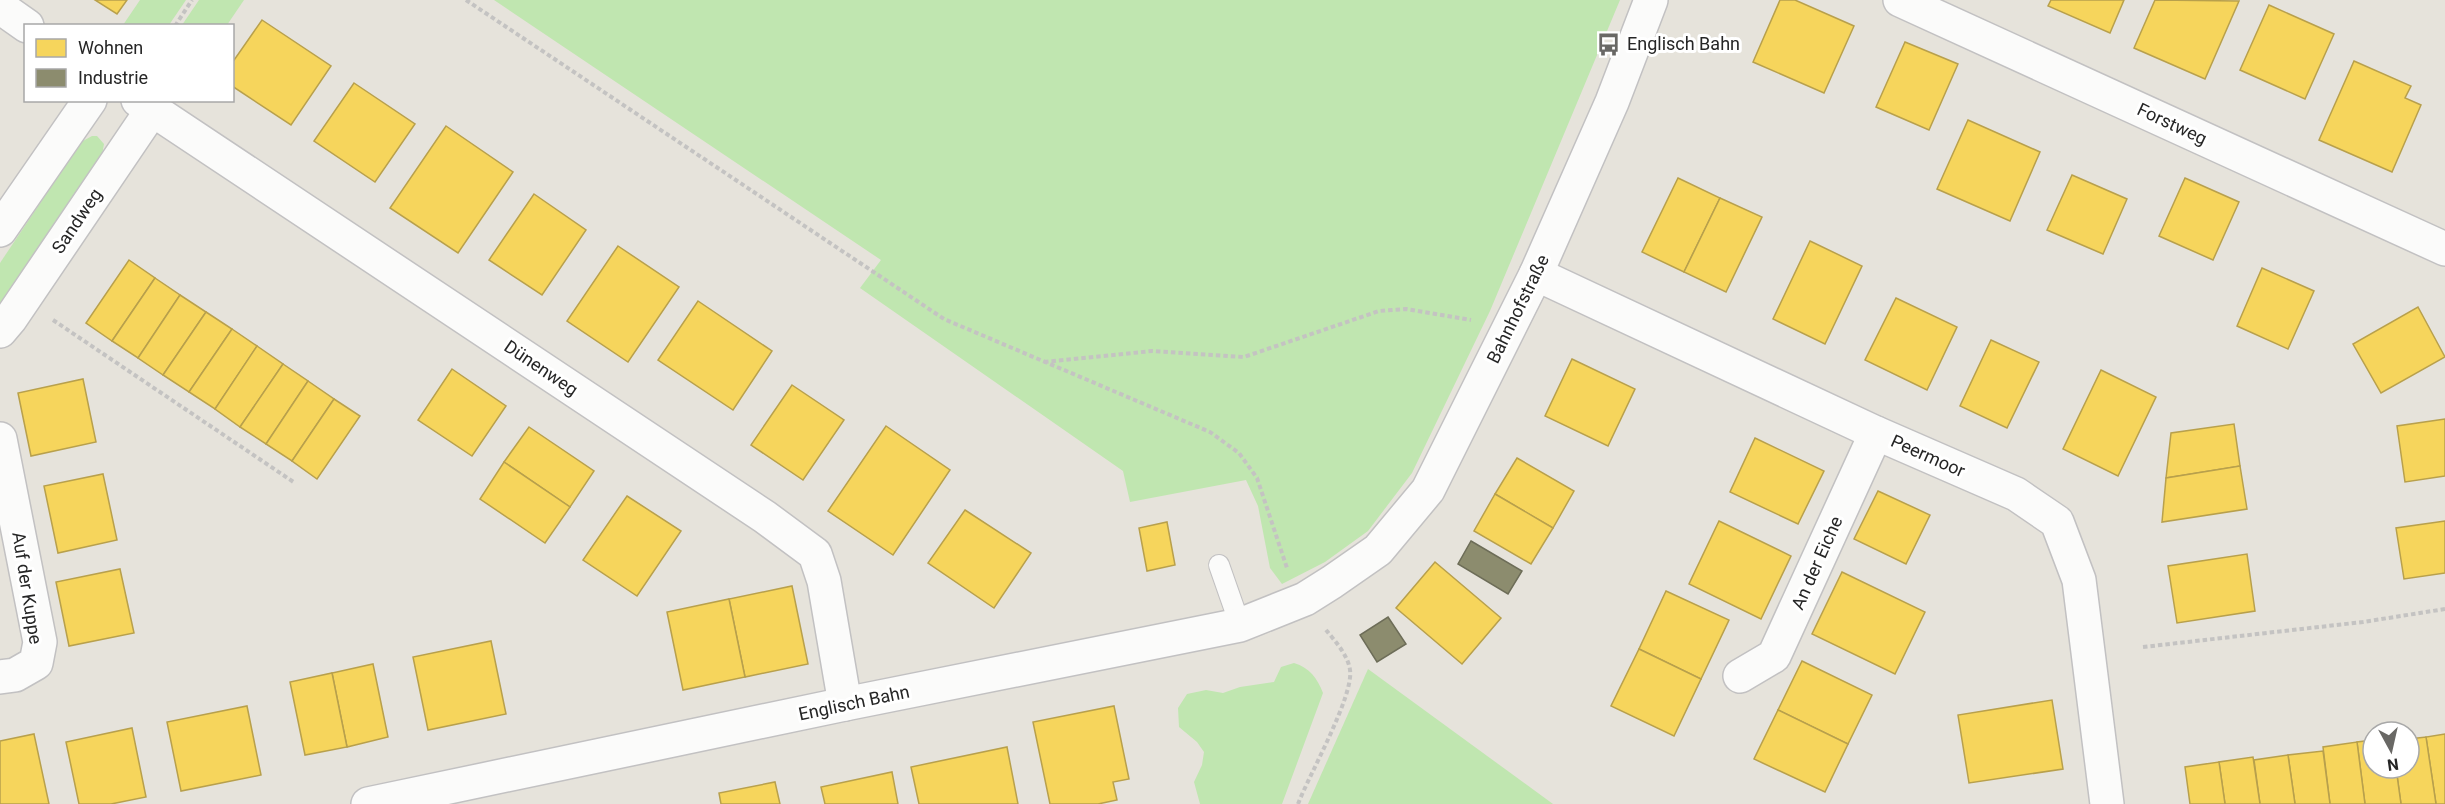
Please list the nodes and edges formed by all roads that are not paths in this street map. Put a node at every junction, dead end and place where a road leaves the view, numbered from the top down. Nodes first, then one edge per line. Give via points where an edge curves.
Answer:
1 (1652, 0) edge
2 (1900, 0) edge
3 (0, 7) edge
4 (24, 24) edge
5 (89, 102) edge
6 (145, 105) edge
7 (0, 231) edge
8 (2445, 249) edge
9 (1536, 273) junction
10 (0, 331) edge
11 (1876, 433) junction
12 (0, 439) edge
13 (1219, 565) dead end
14 (1332, 582) joint
15 (1240, 625) junction
16 (1740, 676) dead end
17 (0, 677) edge
18 (845, 704) junction
19 (368, 804) edge
20 (2108, 804) edge

1 - 9 street, Bahnhofstraße via 1612,102
2 - 8 street, Forstweg
3 - 4 street
5 - 7 street
6 - 10 street, Sandweg
6 - 18 street, Dünenweg via 814,554 824,580
9 - 11 street, Peermoor
9 - 14 street, Bahnhofstraße via 1428,490 1378,550
11 - 16 street, An der Eiche via 1774,656
11 - 20 street, Peermoor via 2016,494 2056,522 2079,580
12 - 17 street, Auf der Kuppe via 40,642 36,663 15,675
13 - 15 lane
14 - 15 street, Englisch Bahn via 1305,599
15 - 18 street, Englisch Bahn
18 - 19 street, Englisch Bahn

